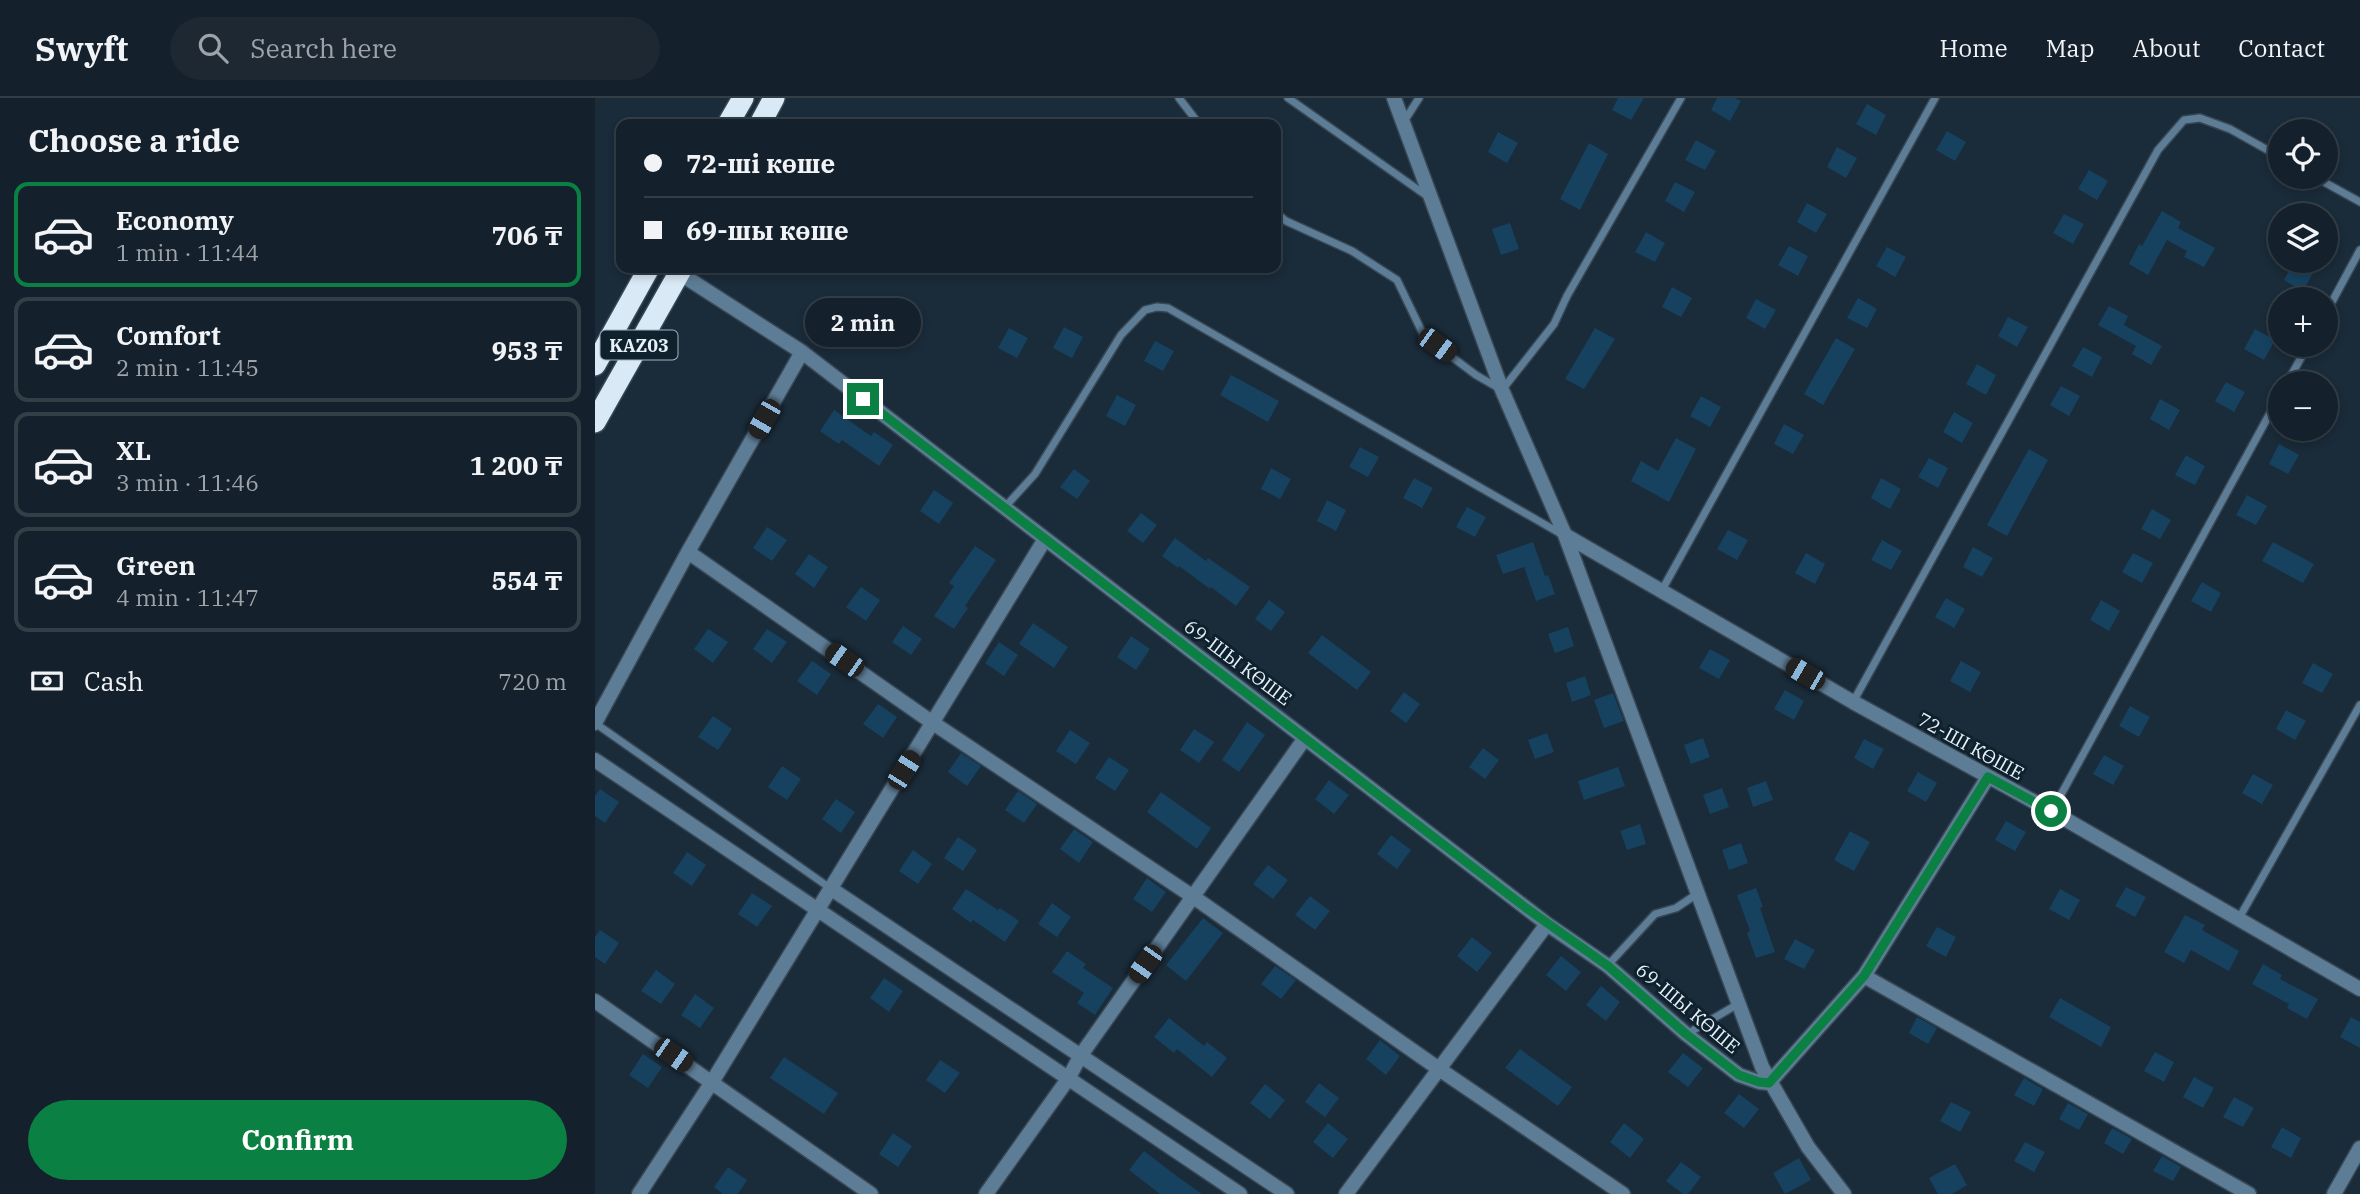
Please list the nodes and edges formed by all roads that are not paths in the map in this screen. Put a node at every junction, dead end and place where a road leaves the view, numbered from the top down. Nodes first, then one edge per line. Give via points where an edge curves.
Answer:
1 (743, 98) edge
2 (774, 98) edge
3 (1179, 98) edge
4 (1288, 98) edge
5 (1394, 98) edge
6 (1419, 98) edge
7 (1681, 98) edge
8 (1935, 98) edge
9 (732, 119) edge
10 (763, 119) edge
11 (1195, 119) edge
12 (1403, 124) junction
13 (2268, 151) edge
14 (2337, 189) edge
15 (1430, 198) junction
16 (2360, 202) edge
17 (1281, 217) edge
18 (2360, 250) edge
19 (646, 273) edge
20 (679, 273) edge
21 (685, 273) edge
22 (2338, 291) edge
23 (802, 352) junction
24 (595, 365) edge
25 (1502, 390) junction
26 (2268, 417) edge
27 (595, 422) edge
28 (1004, 508) junction
29 (1565, 535) junction
30 (1045, 539) junction
31 (688, 552) junction
32 (1661, 591) junction
33 (1853, 702) junction
34 (2360, 705) edge
35 (595, 723) edge
36 (933, 723) junction
37 (1305, 738) junction
38 (595, 760) edge
39 (1988, 777) junction
40 (2051, 811) junction
41 (830, 888) junction
42 (1696, 894) junction
43 (1192, 896) junction
44 (817, 908) junction
45 (2238, 921) junction
46 (1547, 924) junction
47 (1608, 966) junction
48 (1864, 976) junction
49 (2360, 989) edge
50 (595, 1001) edge
51 (1738, 1004) junction
52 (1686, 1034) junction
53 (1081, 1055) junction
54 (1439, 1069) junction
55 (1068, 1079) junction
56 (712, 1082) junction
57 (1769, 1083) junction
58 (2360, 1148) edge
59 (639, 1194) edge
60 (871, 1194) edge
61 (986, 1194) edge
62 (1240, 1194) edge
63 (1287, 1194) edge
64 (1346, 1194) edge
65 (1623, 1194) edge
66 (1844, 1194) edge
67 (2249, 1194) edge
68 (2334, 1194) edge

1 - 9 highway
2 - 10 highway
3 - 11 lane
4 - 15 lane
5 - 12 street
6 - 12 lane
7 - 25 lane via 1554,324
8 - 32 lane
12 - 15 street
13 - 33 lane via 2200,118 2184,121 2158,150
14 - 16 lane
15 - 25 street
17 - 25 lane via 1397,279 1424,336
18 - 22 lane
19 - 24 highway, KАZ03
20 - 27 highway, KАZ03
21 - 23 street, 69-ШЫ КӨШЕ
23 - 28 street, 69-ШЫ КӨШЕ
23 - 31 street
25 - 29 street
26 - 40 lane
28 - 29 lane via 1035,474 1121,335 1145,310 1157,307 1168,308
28 - 30 street, 69-ШЫ КӨШЕ
29 - 32 street, 72-ШІ КӨШЕ
29 - 42 street
30 - 36 street
30 - 37 street, 69-ШЫ КӨШЕ
31 - 35 street
31 - 36 street
32 - 33 street, 72-ШІ КӨШЕ
33 - 39 street, 72-ШІ КӨШЕ
34 - 45 lane
35 - 41 lane
36 - 41 street
36 - 43 street
37 - 43 street
37 - 46 street, 69-ШЫ КӨШЕ
38 - 44 street
39 - 40 street, 72-ШІ КӨШЕ
39 - 48 street
40 - 45 street, 72-ШІ КӨШЕ
41 - 44 street
41 - 53 street
42 - 47 lane via 1676,908 1655,914
42 - 51 street
43 - 53 street
43 - 54 street
44 - 55 street
44 - 56 street
45 - 49 street, 72-ШІ КӨШЕ
46 - 47 street, 69-ШЫ КӨШЕ
46 - 54 street
47 - 52 street, 69-ШЫ КӨШЕ
48 - 57 street
48 - 67 street
50 - 56 street
51 - 52 lane
51 - 57 street
52 - 57 street, 69-ШЫ КӨШЕ via 1739,1075
53 - 55 street
53 - 63 street
54 - 64 street
54 - 65 street
55 - 61 street
55 - 62 street
56 - 59 street
56 - 60 street
57 - 66 street via 1808,1147
58 - 68 street

